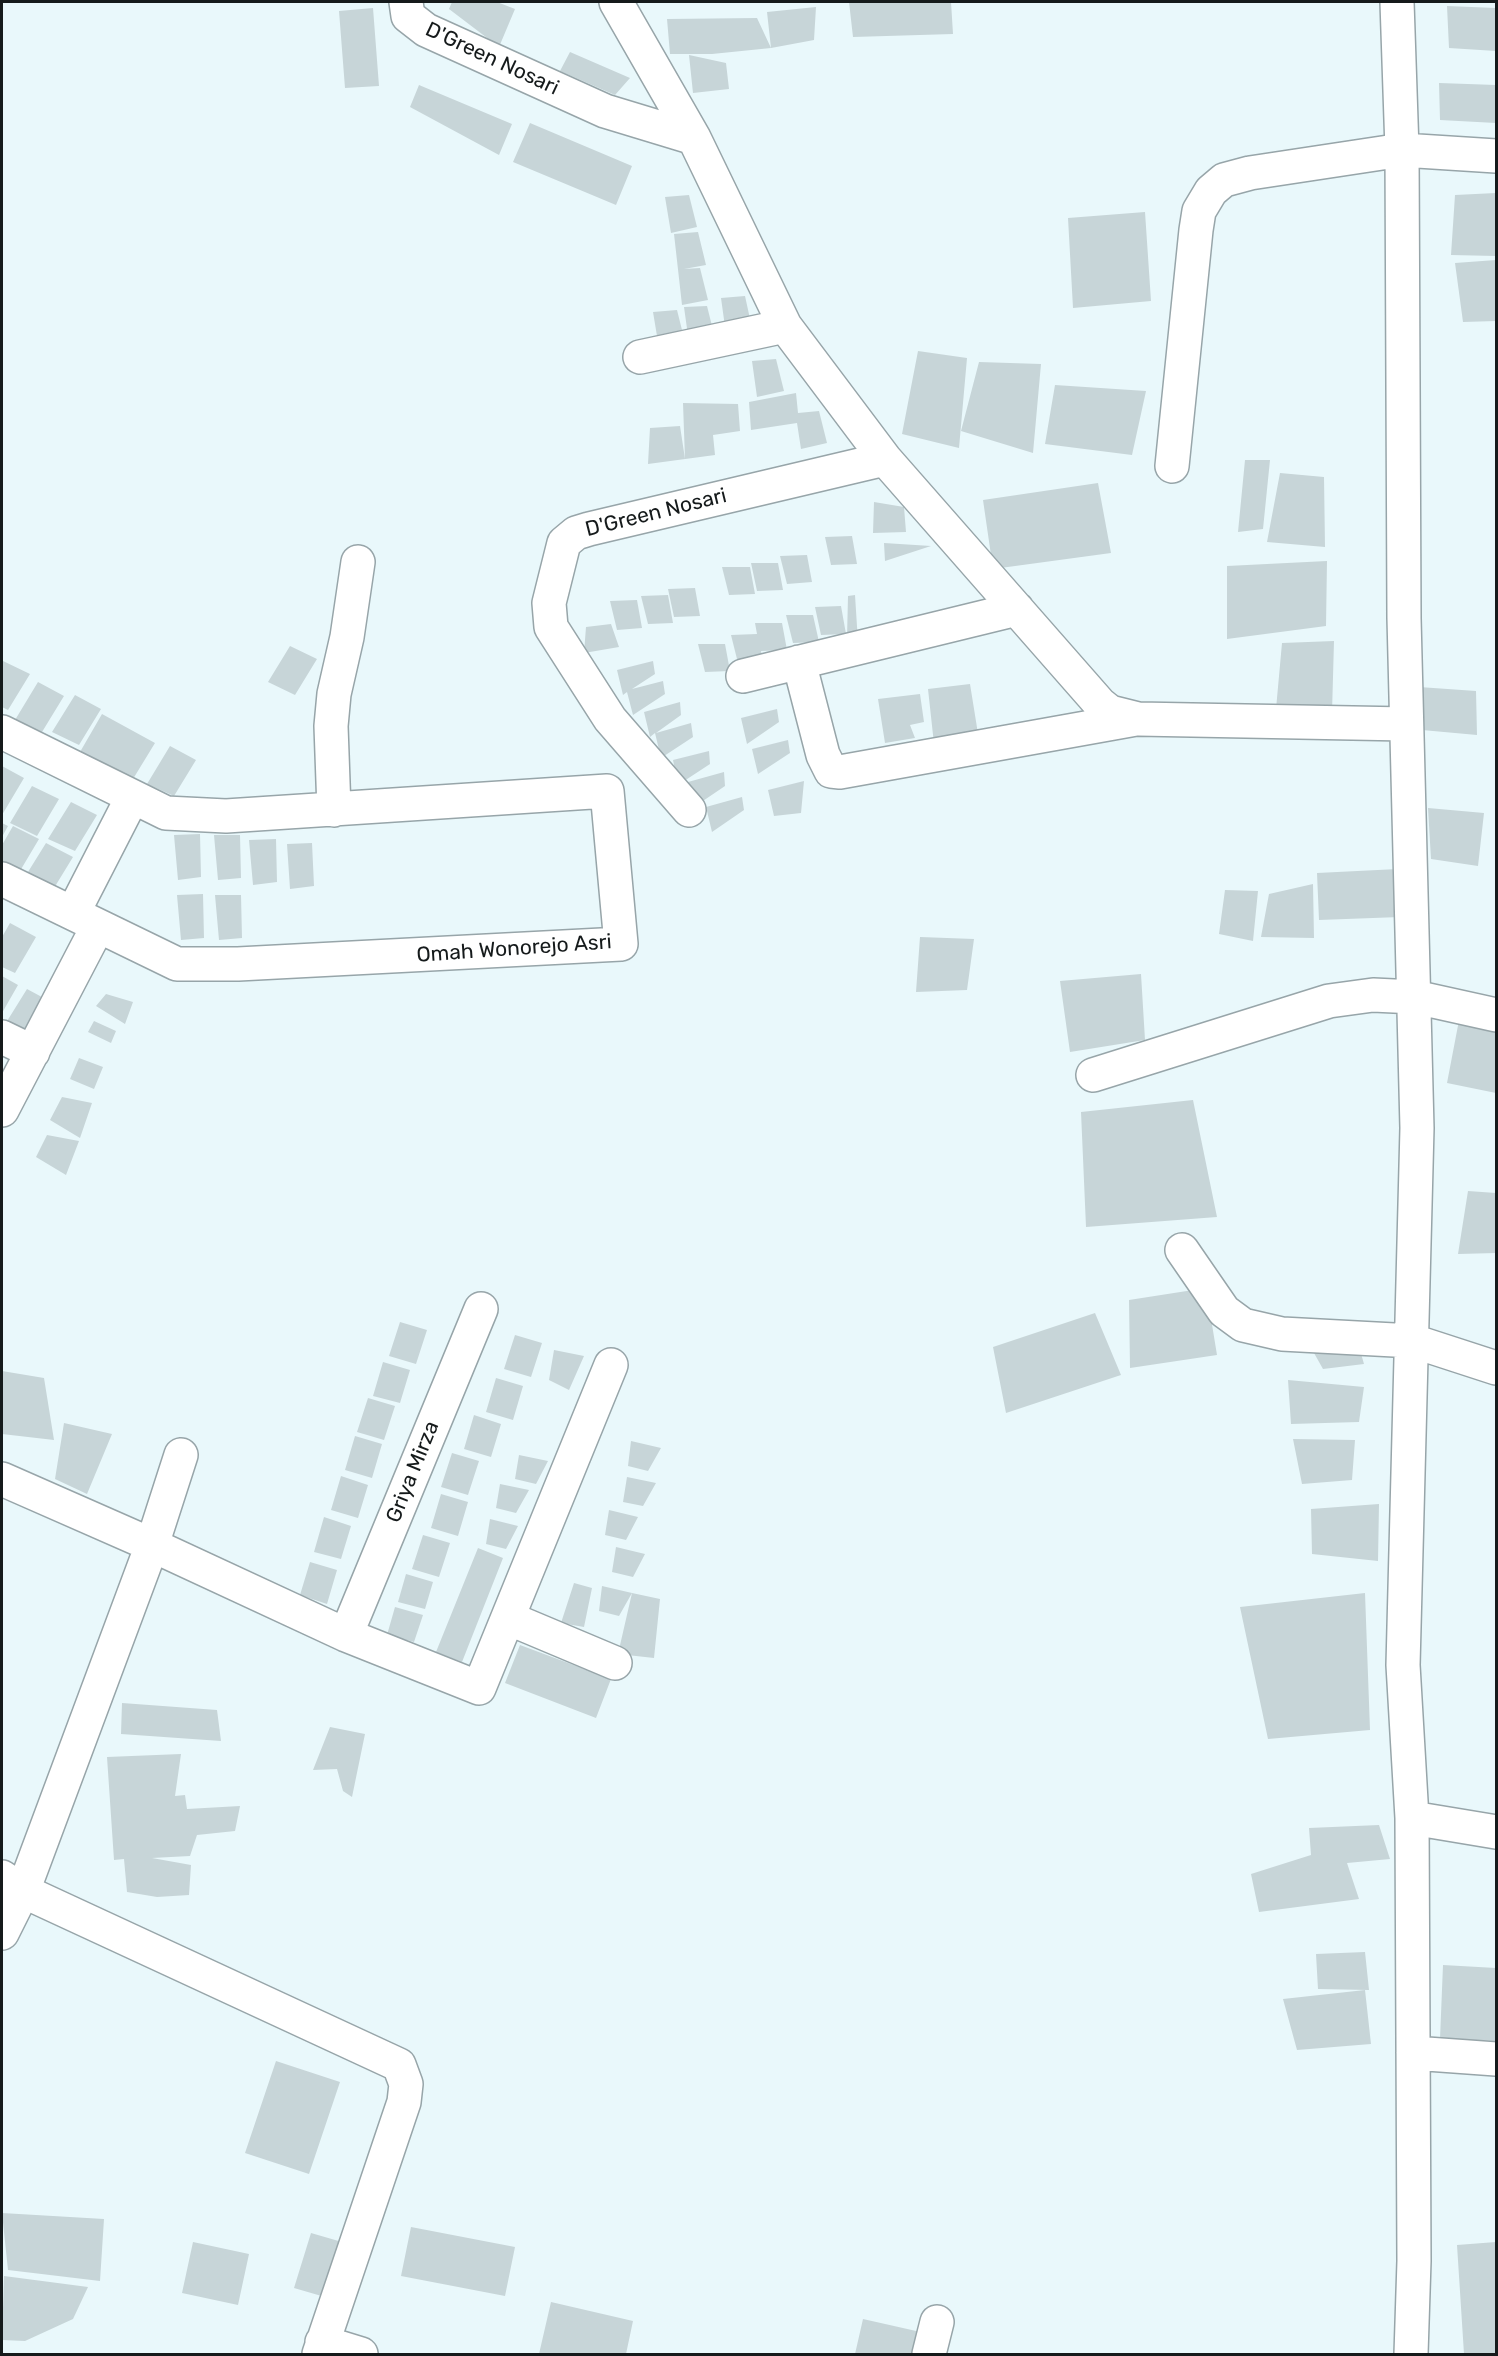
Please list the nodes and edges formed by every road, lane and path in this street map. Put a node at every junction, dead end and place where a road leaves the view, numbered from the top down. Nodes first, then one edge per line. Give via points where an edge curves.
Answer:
1 (406, 2) edge
2 (616, 2) edge
3 (1397, 2) edge
4 (694, 138) junction
5 (1402, 150) junction
6 (1497, 156) edge
7 (785, 326) junction
8 (640, 357) dead end
9 (885, 459) junction
10 (1172, 466) dead end
11 (358, 562) dead end
12 (1017, 609) junction
13 (799, 662) junction
14 (743, 676) dead end
15 (1138, 719) junction
16 (1406, 723) junction
17 (2, 732) edge
18 (132, 798) junction
19 (334, 810) junction
20 (689, 810) dead end
21 (2, 879) edge
22 (86, 919) junction
23 (1415, 997) junction
24 (1497, 1015) edge
25 (2, 1036) edge
26 (33, 1052) junction
27 (1093, 1075) dead end
28 (2, 1110) edge
29 (1182, 1250) dead end
30 (481, 1309) dead end
31 (1413, 1341) junction
32 (611, 1365) dead end
33 (1497, 1368) edge
34 (181, 1455) dead end
35 (2, 1479) edge
36 (152, 1545) junction
37 (508, 1618) junction
38 (346, 1635) junction
39 (615, 1663) dead end
40 (1412, 1818) junction
41 (1497, 1832) edge
42 (12, 1884) edge
43 (2, 1933) edge
44 (1413, 2053) junction
45 (1497, 2059) edge
46 (937, 2322) dead end
47 (320, 2348) edge
48 (362, 2355) edge
49 (929, 2355) edge
50 (1411, 2355) edge

1 - 4 street, D'Green Nosari via 408,16 426,30 605,111
2 - 4 street
3 - 5 street
4 - 7 street
5 - 6 street
5 - 10 street via 1241,176 1224,180 1211,191 1199,211 1196,230
5 - 16 street
7 - 8 street
7 - 9 street
9 - 12 street
9 - 20 street, D'Green Nosari via 589,529 564,543 549,603 551,627 610,719
11 - 19 street via 334,694
12 - 13 street
12 - 15 street via 1100,704 1110,712
13 - 14 street
13 - 15 street via 823,755 831,771
15 - 16 street
16 - 23 street
17 - 18 street, Omah Wonorejo Asri
18 - 19 street, Omah Wonorejo Asri via 166,813 196,816
18 - 22 street
19 - 22 street, Omah Wonorejo Asri via 607,791 621,944 249,964 177,964
21 - 22 street, Omah Wonorejo Asri
22 - 26 street
23 - 24 street
23 - 27 street via 1373,995 1329,1001
23 - 31 street
25 - 26 street
26 - 28 street
29 - 31 street via 1224,1311 1243,1325 1282,1334
30 - 38 street, Griya Mirza
31 - 33 street
31 - 40 street via 1403,1665
32 - 37 street
34 - 36 street
35 - 36 street
36 - 38 street
36 - 42 street
37 - 38 street via 479,1688
37 - 39 street
40 - 41 street
40 - 44 street
42 - 43 street
42 - 47 street via 399,2065 406,2084 404,2102
44 - 45 street
44 - 50 street
46 - 49 street
47 - 48 street

